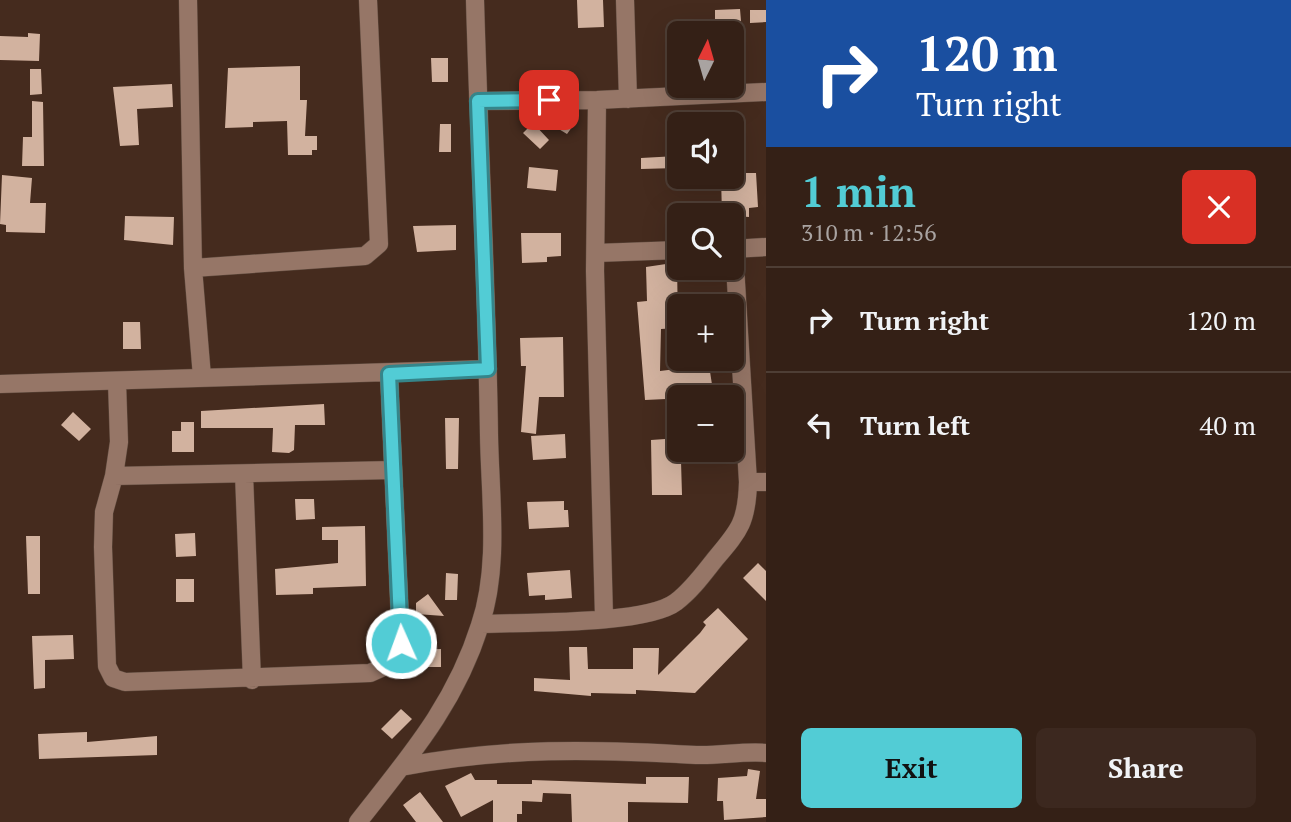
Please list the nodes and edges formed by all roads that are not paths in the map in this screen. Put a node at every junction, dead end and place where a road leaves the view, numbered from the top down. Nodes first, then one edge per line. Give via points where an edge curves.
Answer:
1 (188, 0) edge
2 (368, 0) edge
3 (475, 0) edge
4 (625, 0) edge
5 (766, 92) edge
6 (628, 99) junction
7 (597, 100) junction
8 (478, 101) junction
9 (766, 247) edge
10 (744, 248) edge
11 (667, 250) edge
12 (596, 253) junction
13 (192, 268) junction
14 (736, 280) edge
15 (488, 369) junction
16 (389, 374) junction
17 (202, 377) junction
18 (117, 382) junction
19 (0, 384) edge
20 (393, 470) junction
21 (244, 474) junction
22 (114, 476) junction
23 (757, 482) edge
24 (604, 617) junction
25 (481, 624) junction
26 (252, 680) junction
27 (766, 753) edge
28 (401, 767) junction
29 (358, 822) edge

1 - 13 street
2 - 13 street via 379,244 365,256
3 - 8 street
4 - 6 street
5 - 6 street
6 - 7 street
7 - 8 street
7 - 12 street
8 - 15 street
9 - 10 street
11 - 12 street
12 - 24 street
13 - 17 street
14 - 23 street
15 - 16 street
15 - 25 street via 491,547
16 - 17 street
16 - 20 street
17 - 18 street
18 - 19 street
18 - 22 street via 119,442
20 - 21 street
20 - 26 street via 401,643 397,653 382,670 370,673
21 - 22 street
21 - 26 street
22 - 26 street via 104,512 103,547 105,657 113,678 125,682
23 - 24 street via 741,529 676,602 634,616
24 - 25 street
25 - 28 street via 437,720
27 - 28 street via 512,751
28 - 29 street

